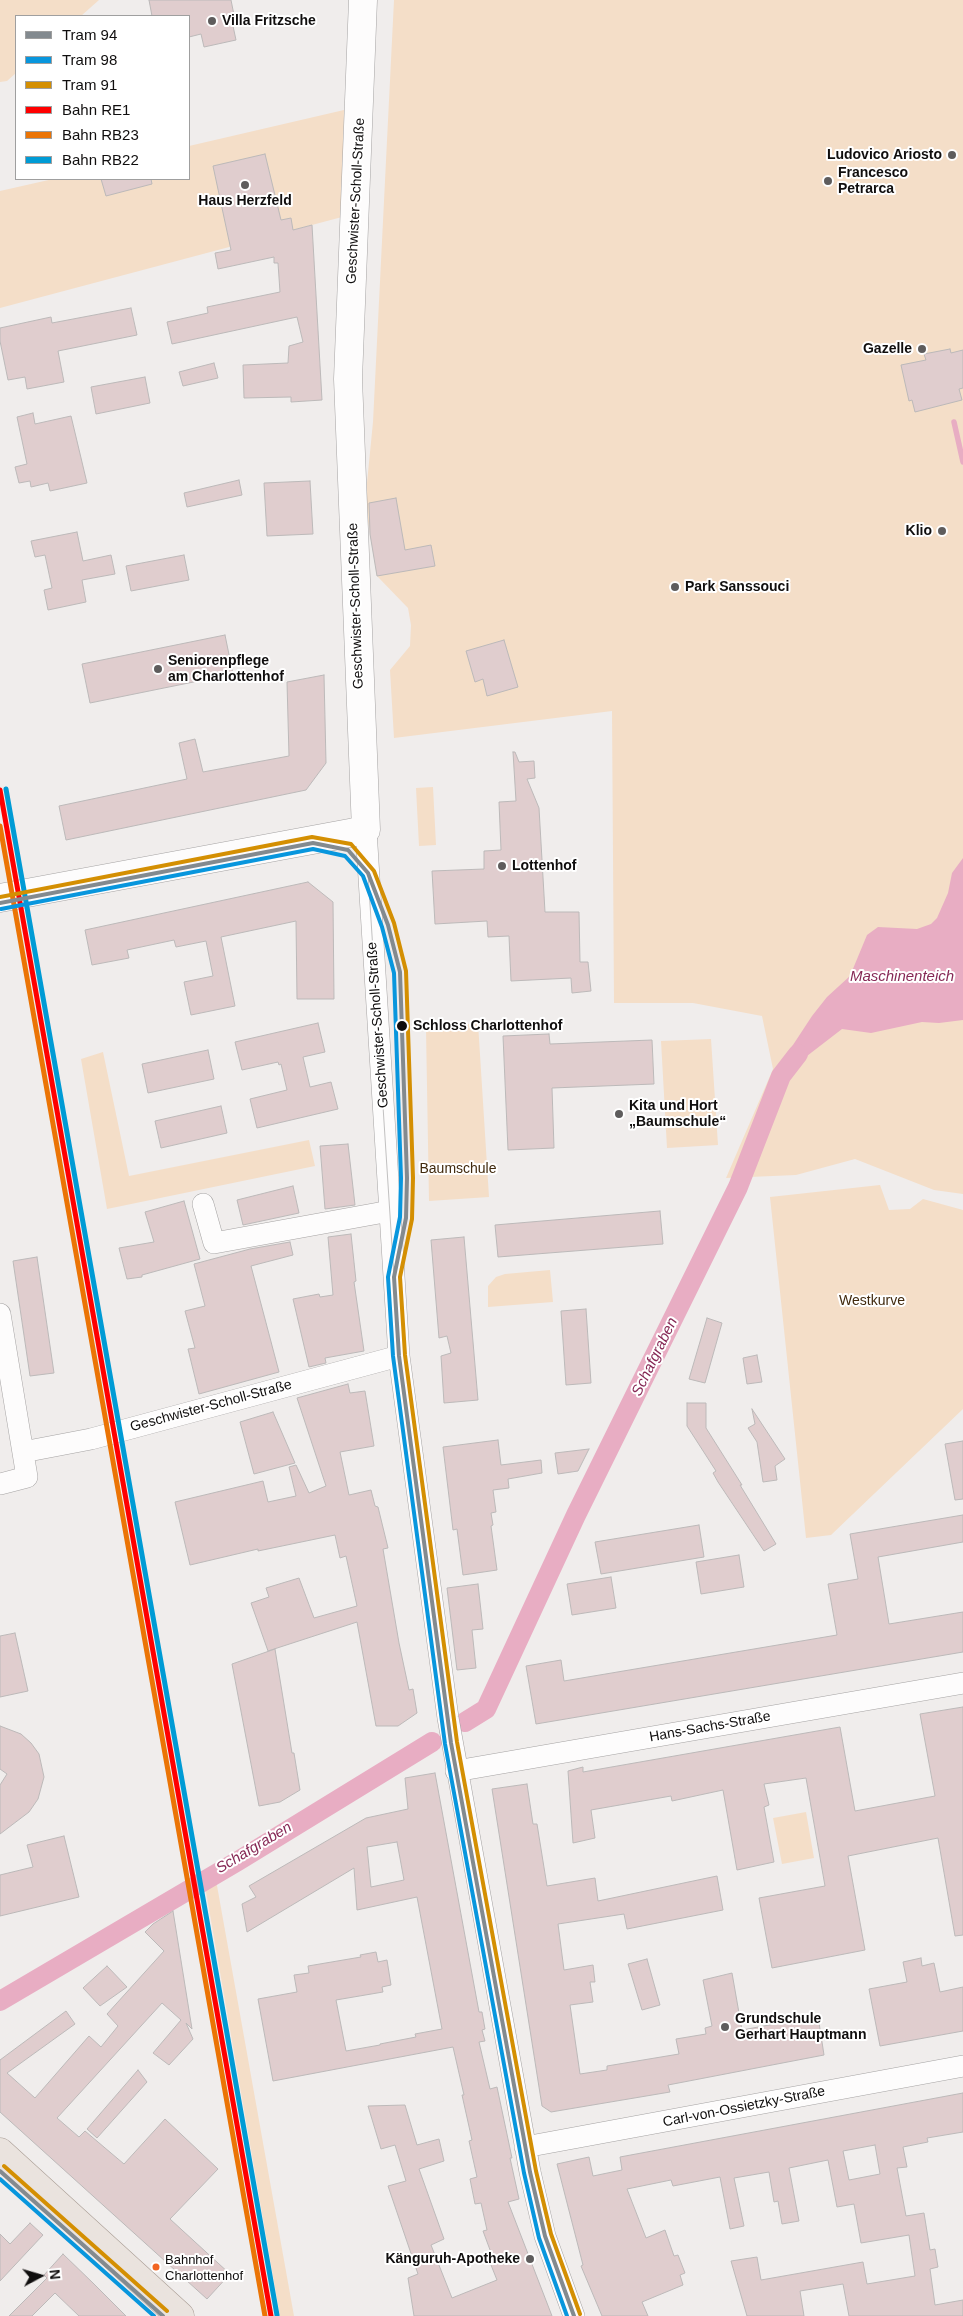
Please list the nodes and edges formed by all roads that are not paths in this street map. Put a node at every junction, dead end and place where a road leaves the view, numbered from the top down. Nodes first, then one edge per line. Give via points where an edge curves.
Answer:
1 (363, 0) edge
2 (366, 830) junction
3 (0, 898) edge
4 (203, 1204) dead end
5 (390, 1211) junction
6 (0, 1314) edge
7 (399, 1356) junction
8 (22, 1452) junction
9 (0, 1484) edge
10 (963, 1683) edge
11 (456, 1771) junction
12 (963, 2066) edge
13 (525, 2147) junction
14 (0, 2152) edge
15 (180, 2316) edge
16 (574, 2316) edge

1 - 2 street, Geschwister-Scholl-Straße via 348,379
2 - 3 street
2 - 5 street, Geschwister-Scholl-Straße
4 - 5 street via 214,1244
5 - 7 street, Geschwister-Scholl-Straße
6 - 8 street
7 - 8 street, Geschwister-Scholl-Straße via 91,1439
7 - 11 street, Geschwister-Scholl-Straße
8 - 9 street via 27,1478
10 - 11 street, Hans-Sachs-Straße
11 - 13 street, Geschwister-Scholl-Straße
12 - 13 street, Carl-von-Ossietzky-Straße
13 - 16 street, Geschwister-Scholl-Straße via 545,2236
14 - 15 main road

